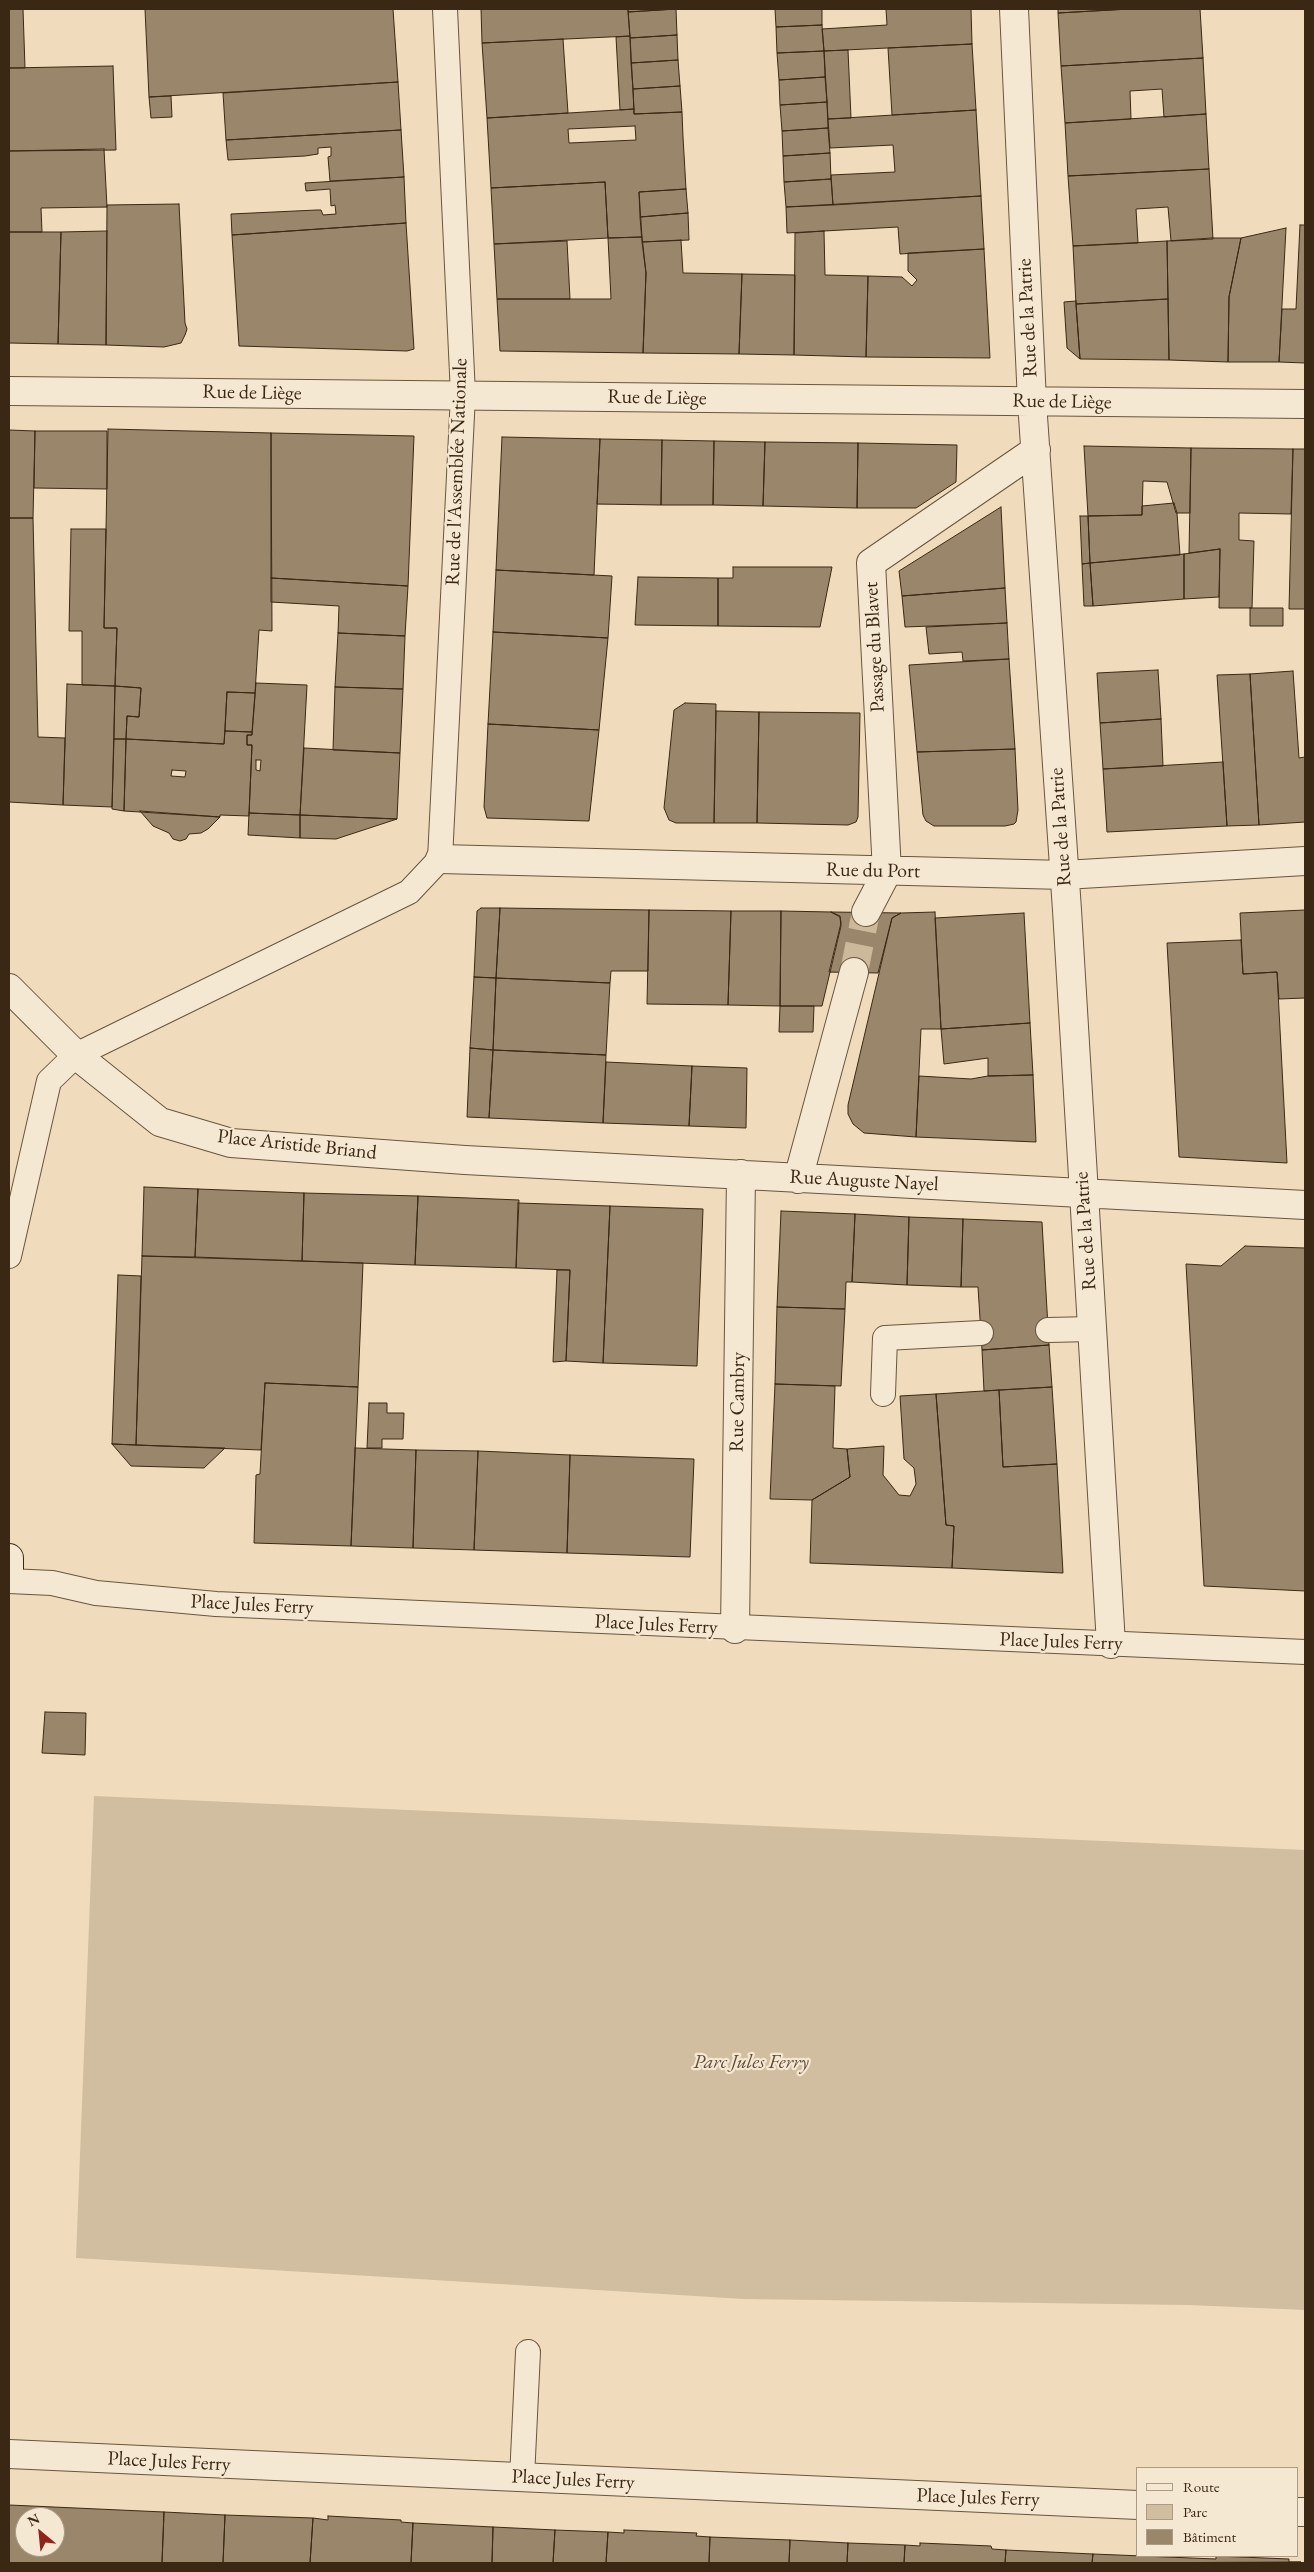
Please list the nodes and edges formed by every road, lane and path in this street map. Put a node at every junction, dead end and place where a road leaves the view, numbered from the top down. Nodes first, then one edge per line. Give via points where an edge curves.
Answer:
1 (445, 9) edge
2 (1014, 9) edge
3 (9, 391) edge
4 (463, 395) junction
5 (1032, 402) junction
6 (1305, 404) edge
7 (1036, 450) junction
8 (440, 859) junction
9 (1305, 861) edge
10 (887, 872) junction
11 (1064, 875) junction
12 (866, 912) tunnel mouth
13 (854, 972) tunnel mouth
14 (9, 988) edge
15 (76, 1055) junction
16 (422, 1158) joint
17 (741, 1174) junction
18 (798, 1179) junction
19 (1084, 1192) junction
20 (1305, 1205) edge
21 (9, 1256) edge
22 (1092, 1329) junction
23 (1048, 1330) dead end
24 (981, 1333) dead end
25 (883, 1394) dead end
26 (9, 1558) edge
27 (9, 1574) edge
28 (9, 1580) edge
29 (735, 1629) junction
30 (1111, 1644) junction
31 (1305, 1652) edge
32 (528, 2352) dead end
33 (9, 2454) edge
34 (522, 2478) junction
35 (1136, 2505) edge

1 - 4 lane, Rue de l'Assemblée Nationale
2 - 5 street, Rue de la Patrie
3 - 4 street, Rue de Liège
4 - 5 street, Rue de Liège
4 - 8 lane, Rue de l'Assemblée Nationale
5 - 6 street, Rue de Liège
5 - 7 street, Rue de la Patrie
7 - 10 street, Passage du Blavet via 871,563
7 - 11 street, Rue de la Patrie
8 - 10 street, Rue du Port
8 - 15 lane via 409,892
9 - 11 street, Rue du Port
10 - 11 street, Rue du Port
10 - 12 street
11 - 19 street, Rue de la Patrie
13 - 18 street
14 - 15 street, Place Aristide Briand
15 - 16 street, Place Aristide Briand via 160,1122 231,1142
15 - 21 lane via 49,1081
16 - 17 street, Rue Auguste Nayel
17 - 18 street, Rue Auguste Nayel
17 - 29 street, Rue Cambry
18 - 19 street, Rue Auguste Nayel
19 - 20 street, Rue Auguste Nayel
19 - 22 street, Rue de la Patrie
22 - 23 lane
22 - 30 street, Rue de la Patrie
24 - 25 lane via 885,1338
26 - 27 street
28 - 29 lane, Place Jules Ferry via 52,1583 96,1593 216,1604
29 - 30 lane, Place Jules Ferry
30 - 31 lane, Place Jules Ferry
32 - 34 lane
33 - 34 street, Place Jules Ferry
34 - 35 street, Place Jules Ferry

